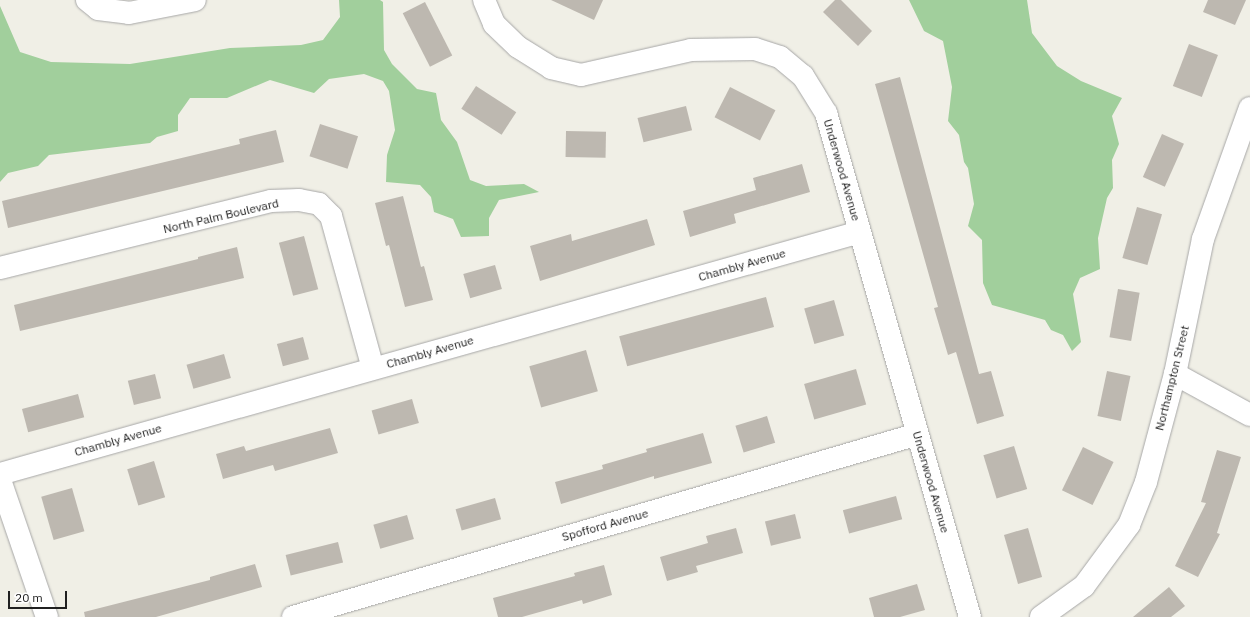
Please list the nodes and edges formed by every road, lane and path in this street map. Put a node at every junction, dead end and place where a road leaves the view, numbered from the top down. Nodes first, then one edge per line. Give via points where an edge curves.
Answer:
1 (87, 0) edge
2 (195, 0) edge
3 (484, 0) edge
4 (1250, 108) edge
5 (860, 232) junction
6 (0, 268) edge
7 (374, 368) junction
8 (1175, 374) junction
9 (1250, 415) edge
10 (918, 434) junction
11 (0, 474) edge
12 (0, 480) edge
13 (47, 617) edge
14 (293, 617) edge
15 (970, 617) edge
16 (1041, 617) edge

1 - 2 street via 98,10 129,13
3 - 5 street, Underwood Avenue via 494,24 518,48 551,68 581,75 691,50 755,49 780,58 803,76 826,113
4 - 8 street, Northampton Street via 1203,239
5 - 7 street, Chambly Avenue
5 - 10 street, Underwood Avenue
6 - 7 street, North Palm Boulevard via 271,202 299,200 319,204 331,216
7 - 11 street, Chambly Avenue
8 - 9 street
8 - 16 street, Northampton Street via 1146,482 1129,525 1084,586
10 - 14 street, Spofford Avenue
10 - 15 street, Underwood Avenue
12 - 13 street

